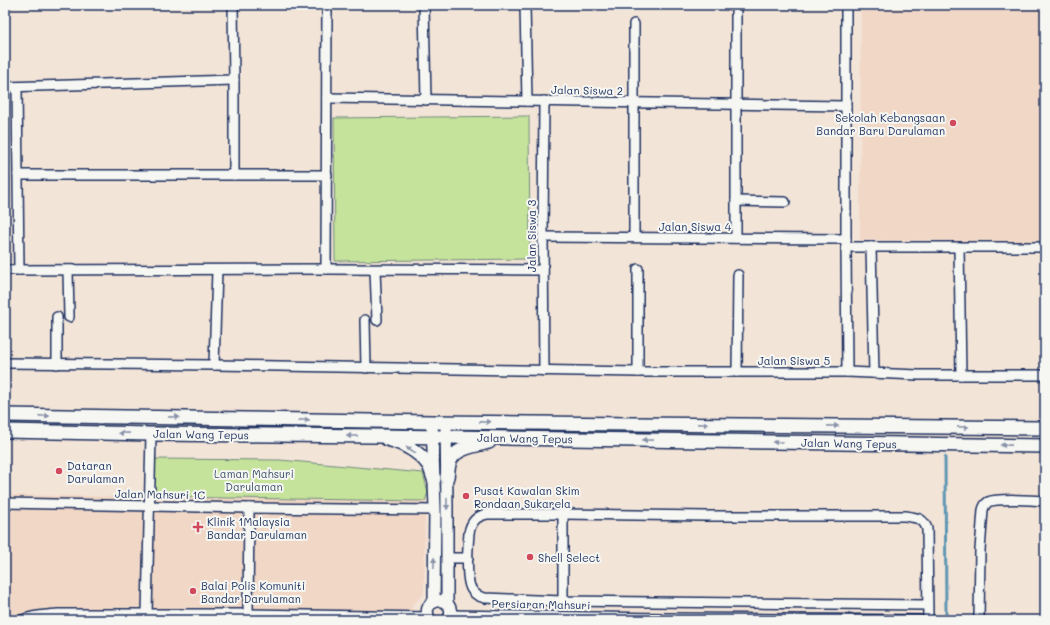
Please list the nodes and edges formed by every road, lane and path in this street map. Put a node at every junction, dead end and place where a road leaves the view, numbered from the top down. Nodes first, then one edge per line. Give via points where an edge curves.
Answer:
1 (233, 5) edge
2 (327, 5) edge
3 (424, 5) edge
4 (525, 5) edge
5 (846, 5) edge
6 (736, 12) dead end
7 (634, 24) dead end
8 (234, 80) junction
9 (5, 87) edge
10 (18, 87) junction
11 (327, 98) junction
12 (426, 100) junction
13 (527, 101) junction
14 (544, 101) junction
15 (634, 103) junction
16 (736, 104) junction
17 (846, 106) junction
18 (18, 175) junction
19 (234, 175) junction
20 (326, 175) junction
21 (736, 201) junction
22 (785, 202) dead end
23 (543, 237) junction
24 (634, 237) junction
25 (736, 238) junction
26 (846, 243) junction
27 (871, 247) junction
28 (959, 247) junction
29 (1045, 247) edge
30 (638, 268) dead end
31 (326, 269) junction
32 (5, 270) edge
33 (19, 270) junction
34 (68, 270) junction
35 (217, 270) junction
36 (375, 270) junction
37 (543, 270) junction
38 (738, 275) dead end
39 (57, 317) dead end
40 (69, 317) dead end
41 (366, 320) dead end
42 (377, 320) dead end
43 (5, 363) edge
44 (57, 364) junction
45 (214, 365) junction
46 (366, 368) junction
47 (544, 371) junction
48 (638, 372) junction
49 (737, 372) junction
50 (848, 372) junction
51 (874, 373) junction
52 (961, 375) junction
53 (1045, 375) edge
54 (5, 415) edge
55 (432, 422) junction
56 (446, 422) junction
57 (1045, 428) edge
58 (5, 431) edge
59 (151, 434) junction
60 (376, 436) junction
61 (432, 437) junction
62 (446, 437) junction
63 (506, 438) junction
64 (1045, 446) edge
65 (441, 478) junction
66 (1045, 501) edge
67 (5, 503) edge
68 (150, 506) junction
69 (249, 508) junction
70 (435, 510) junction
71 (563, 514) junction
72 (447, 558) junction
73 (468, 558) junction
74 (515, 599) junction
75 (563, 601) junction
76 (434, 602) junction
77 (447, 604) junction
78 (928, 605) junction
79 (147, 614) junction
80 (248, 614) junction
81 (516, 616) junction
82 (113, 617) edge
83 (259, 617) edge
84 (449, 617) edge
85 (429, 618) edge
86 (565, 618) edge
87 (591, 618) edge
88 (665, 619) edge
89 (22, 620) edge
90 (739, 620) edge
91 (810, 620) edge
92 (885, 620) edge
93 (919, 620) edge
94 (928, 620) edge
95 (979, 620) edge

1 - 8 street
2 - 11 street
3 - 12 street
4 - 13 street
5 - 17 street
6 - 16 street
7 - 15 street
8 - 10 street
8 - 19 street
9 - 10 street
10 - 18 street
11 - 12 street, Jalan Siswa 2
11 - 20 street
12 - 13 street, Jalan Siswa 2
13 - 14 street, Jalan Siswa 2
14 - 15 street, Jalan Siswa 2
14 - 23 street, Jalan Siswa 3
15 - 16 street, Jalan Siswa 2
15 - 24 street
16 - 17 street, Jalan Siswa 2
16 - 21 street
17 - 26 street
18 - 19 street
18 - 33 street
19 - 20 street
20 - 31 street
21 - 22 street
21 - 25 street
23 - 24 street, Jalan Siswa 4
23 - 37 street, Jalan Siswa 3
24 - 25 street, Jalan Siswa 4
25 - 26 street, Jalan Siswa 4
26 - 27 street, Jalan Siswa 4
26 - 50 street
27 - 28 street, Jalan Siswa 4
27 - 51 street
28 - 29 street, Jalan Siswa 4
28 - 52 street
30 - 48 street
31 - 35 street
31 - 36 street
32 - 33 street
33 - 34 street
34 - 35 street
34 - 40 street
35 - 45 street
36 - 37 street
36 - 42 street
37 - 47 street, Jalan Siswa 3
38 - 49 street
39 - 44 street
41 - 46 street
43 - 44 street, Jalan Siswa 5
44 - 45 street, Jalan Siswa 5
45 - 46 street, Jalan Siswa 5
46 - 47 street, Jalan Siswa 5
47 - 48 street, Jalan Siswa 5
48 - 49 street, Jalan Siswa 5
49 - 50 street, Jalan Siswa 5
50 - 51 street, Jalan Siswa 5
51 - 52 street, Jalan Siswa 5
52 - 53 street, Jalan Siswa 5
54 -> 55 main road, Jalan Wang Tepus
55 - 56 main road, Jalan Wang Tepus
55 - 61 street
56 -> 57 main road, Jalan Wang Tepus
56 - 62 street
59 -> 58 main road, Jalan Wang Tepus
60 -> 59 main road, Jalan Wang Tepus
59 - 68 street
60 - 61 main road, Jalan Wang Tepus
65 -> 60 main road via 413,451
61 - 62 main road, Jalan Wang Tepus
61 - 65 street
62 - 63 main road, Jalan Wang Tepus
62 - 65 street
64 -> 63 main road, Jalan Wang Tepus
63 - 65 main road via 461,450 453,456
65 - 70 street
65 -> 72 street
66 - 95 street via 998,500 987,502 984,506 980,550
67 - 68 street, Jalan Mahsuri 1C
68 - 69 street, Jalan Mahsuri 1C
68 - 79 street
69 - 70 street, Jalan Mahsuri 1C
69 - 80 street
76 -> 70 street
71 - 73 street via 481,515 470,527
71 - 75 street
71 - 78 street via 914,517 923,522 927,529
72 - 73 street
72 - 77 street
73 - 74 street via 470,588 475,594 485,598
74 - 75 street
74 - 81 street
75 - 78 street
76 - 77 street via 438,600
76 - 85 street via 428,606
77 - 84 street via 450,608
78 - 94 street
79 - 80 street
79 - 82 street
80 - 83 street
81 - 84 street, Persiaran Mahsuri
81 - 86 street, Persiaran Mahsuri
82 - 89 street via 58,614
83 - 85 street
86 - 87 street, Persiaran Mahsuri
87 - 88 street, Persiaran Mahsuri
88 - 90 street, Persiaran Mahsuri
90 - 91 street, Persiaran Mahsuri
91 - 92 street, Persiaran Mahsuri
92 - 93 street, Persiaran Mahsuri

